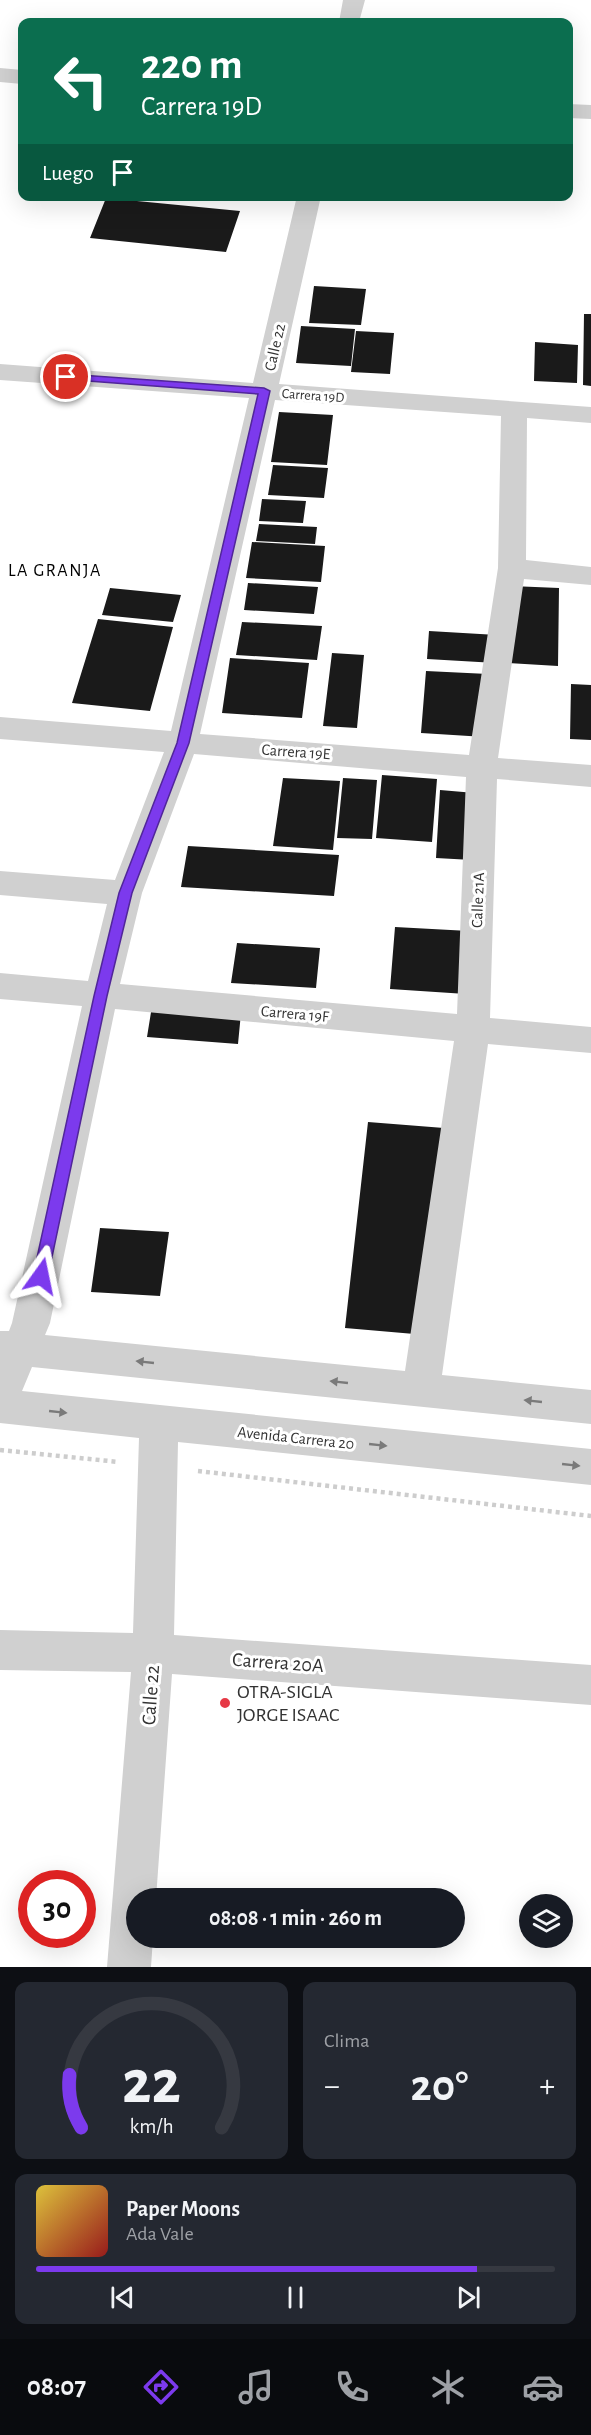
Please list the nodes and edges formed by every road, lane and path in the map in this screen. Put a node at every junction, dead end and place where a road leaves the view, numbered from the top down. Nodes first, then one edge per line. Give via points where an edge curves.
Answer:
1 (354, 0) edge
2 (350, 18) edge
3 (0, 75) edge
4 (18, 77) edge
5 (573, 111) edge
6 (591, 112) edge
7 (308, 201) edge
8 (0, 372) edge
9 (264, 391) junction
10 (514, 409) junction
11 (591, 415) edge
12 (512, 568) junction
13 (591, 576) edge
14 (0, 728) edge
15 (183, 743) junction
16 (482, 766) junction
17 (591, 776) edge
18 (0, 883) edge
19 (126, 893) junction
20 (0, 986) edge
21 (100, 996) junction
22 (472, 1029) junction
23 (591, 1041) edge
24 (11, 1348) edge
25 (421, 1390) junction
26 (0, 1401) edge
27 (0, 1406) edge
28 (591, 1407) edge
29 (160, 1423) junction
30 (0, 1450) edge
31 (157, 1466) junction
32 (591, 1467) edge
33 (591, 1516) edge
34 (0, 1650) edge
35 (153, 1653) junction
36 (591, 1685) edge
37 (129, 1967) edge

1 - 2 street
3 - 4 street
5 - 6 street
7 - 9 street, Calle 22
8 - 9 street, Carrera 19D
9 - 10 street, Carrera 19D
9 - 15 street, Calle 22
10 - 11 street, Carrera 19D
10 - 12 street, Calle 21A
12 - 13 street
12 - 16 street, Calle 21A
14 - 15 street, Carrera 19E
15 - 16 street, Carrera 19E
15 - 19 street, Calle 22
16 - 17 street, Carrera 19E
16 - 22 street, Calle 21A
18 - 19 street
19 - 21 street, Calle 22
20 - 21 street, Carrera 19F
21 - 22 street, Carrera 19F
21 - 24 street, Calle 22 via 31,1323
22 - 23 street, Carrera 19F
22 - 25 street, Calle 21A
25 -> 24 street
24 - 26 street, Calle 22
28 -> 25 street
27 -> 29 street, Avenida Carrera 20
29 - 31 street, Calle 22
29 -> 32 street, Avenida Carrera 20
30 - 31 path
31 - 33 path
31 - 35 street, Calle 22
34 - 35 street, Carrera 20A
35 - 36 street, Carrera 20A
35 - 37 street, Calle 22

